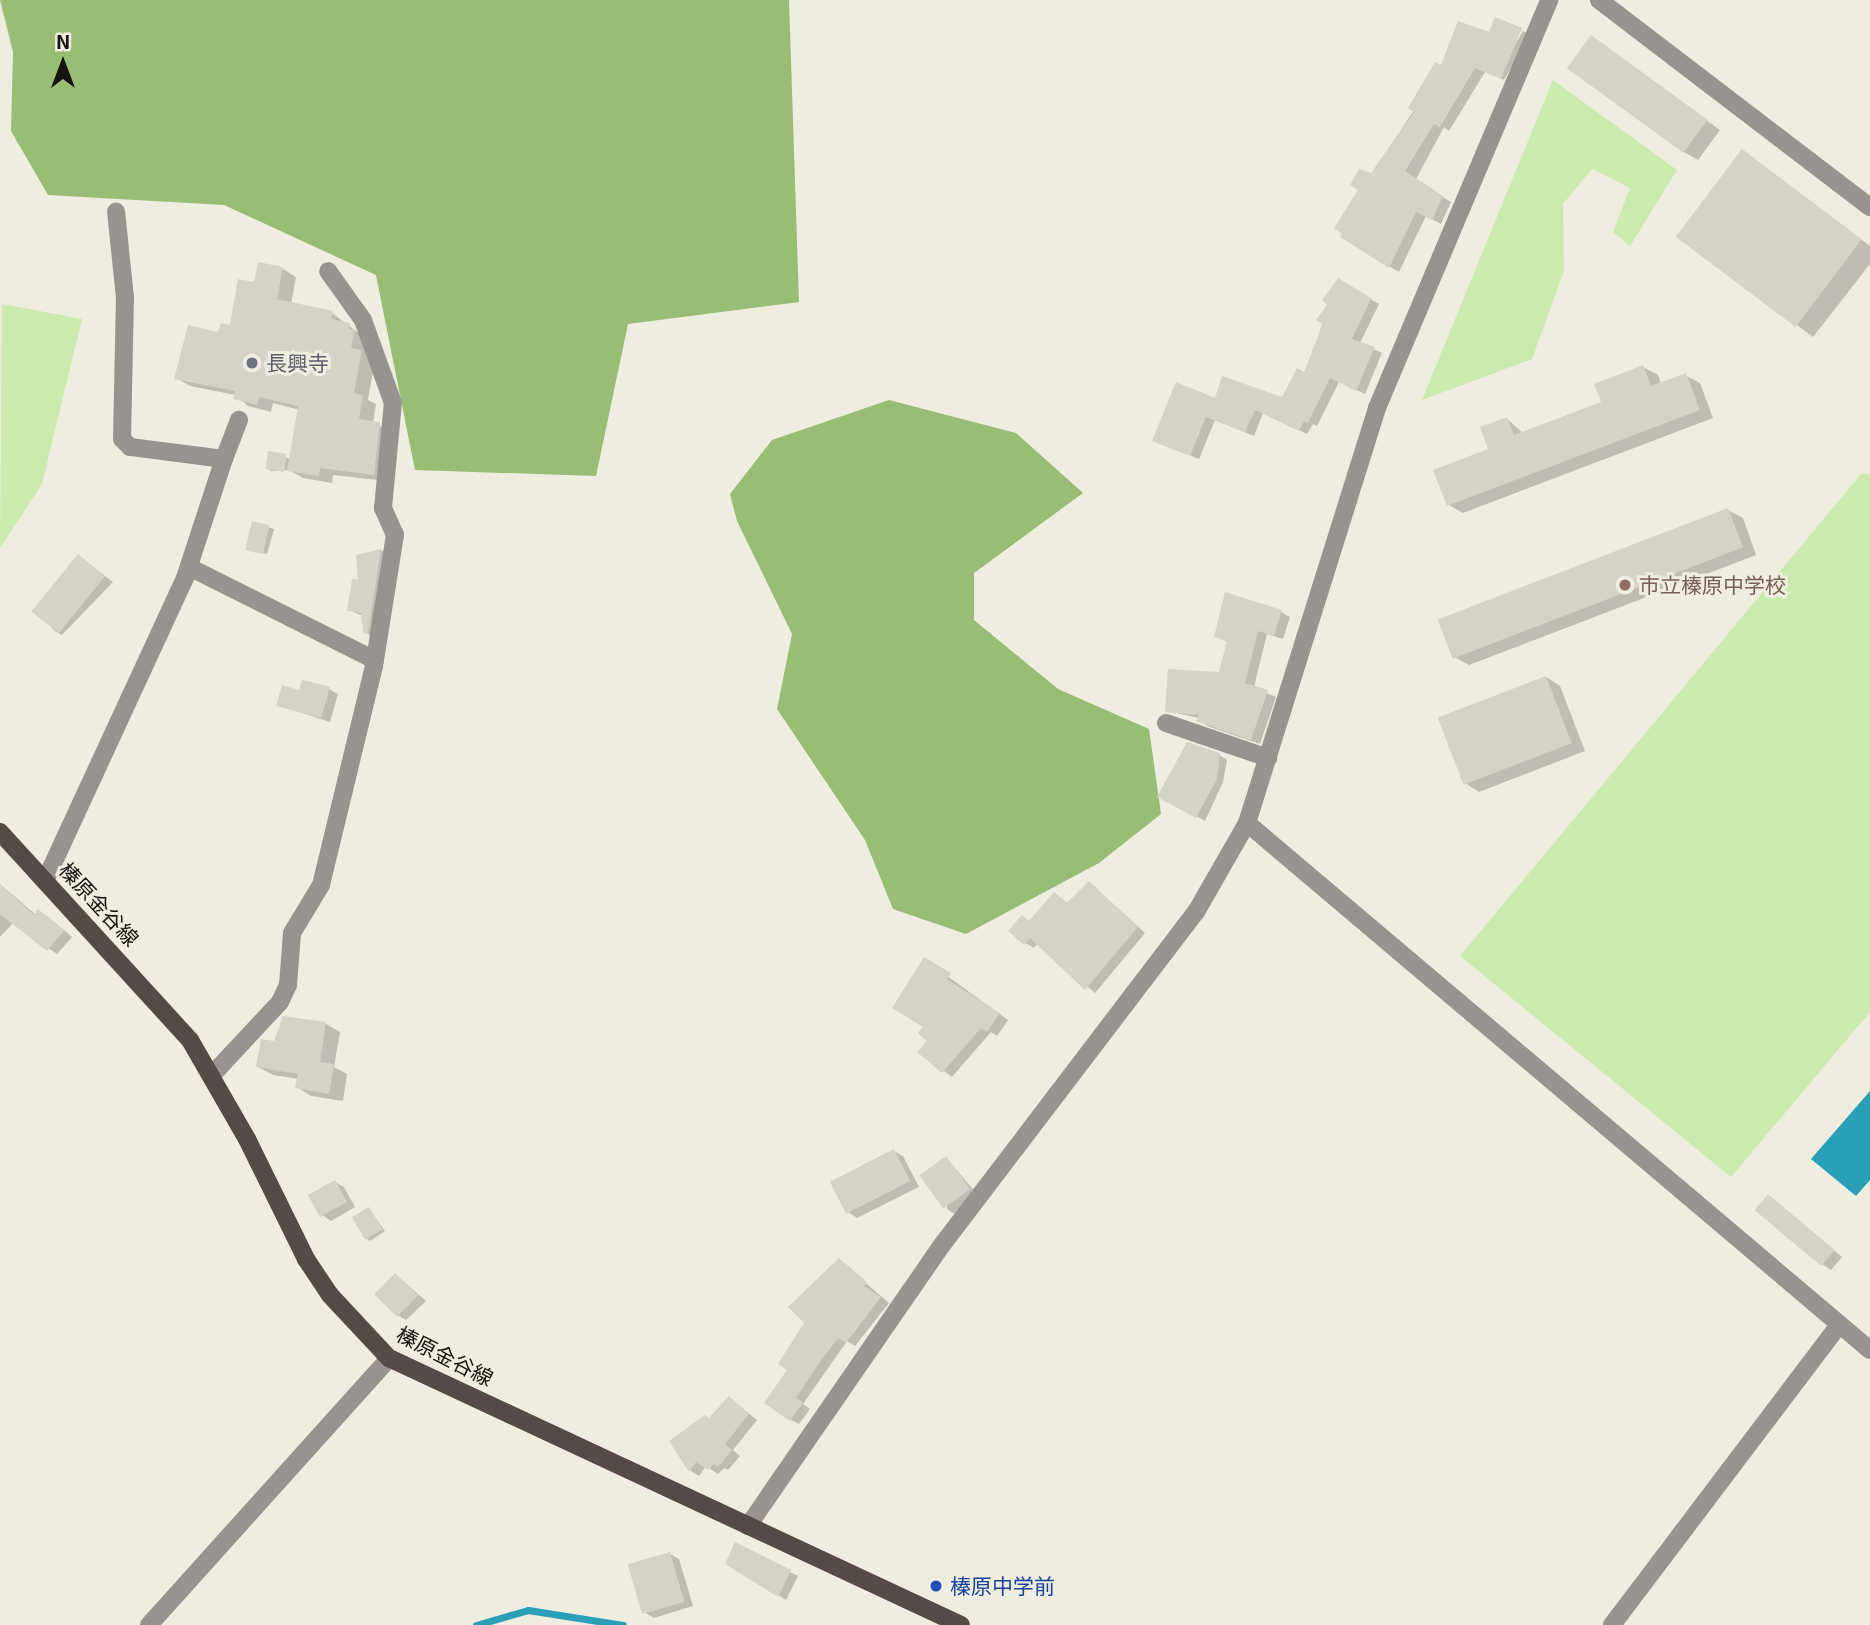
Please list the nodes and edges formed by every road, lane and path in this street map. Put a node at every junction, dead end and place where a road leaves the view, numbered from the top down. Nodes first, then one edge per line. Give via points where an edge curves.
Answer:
1 (1549, 0) edge
2 (1599, 0) edge
3 (1870, 208) edge
4 (116, 211) dead end
5 (328, 271) dead end
6 (239, 420) dead end
7 (225, 459) junction
8 (189, 566) junction
9 (375, 660) junction
10 (1166, 723) dead end
11 (1268, 758) junction
12 (1247, 823) junction
13 (0, 832) edge
14 (45, 881) junction
15 (211, 1076) junction
16 (1839, 1325) junction
17 (1870, 1350) edge
18 (389, 1358) junction
19 (748, 1526) junction
20 (149, 1625) edge
21 (961, 1625) edge
22 (1612, 1625) edge

1 - 11 street via 1377,408
2 - 3 street
4 - 7 street via 125,298 122,439 130,447
5 - 9 street via 363,320 393,403 383,508 396,535
6 - 7 street
7 - 8 street
8 - 9 street
8 - 14 street
9 - 15 street via 321,885 292,933 288,985 279,1002
10 - 11 street
11 - 12 street
12 - 16 street
12 - 19 street via 1196,912 958,1224
13 - 14 main road, 榛原金谷線
14 - 15 main road, 榛原金谷線 via 159,1001
15 - 18 main road, 榛原金谷線 via 312,1268 330,1295
16 - 17 street
16 - 22 street
18 - 19 main road, 榛原金谷線
18 - 20 street
19 - 21 main road, 榛原金谷線

